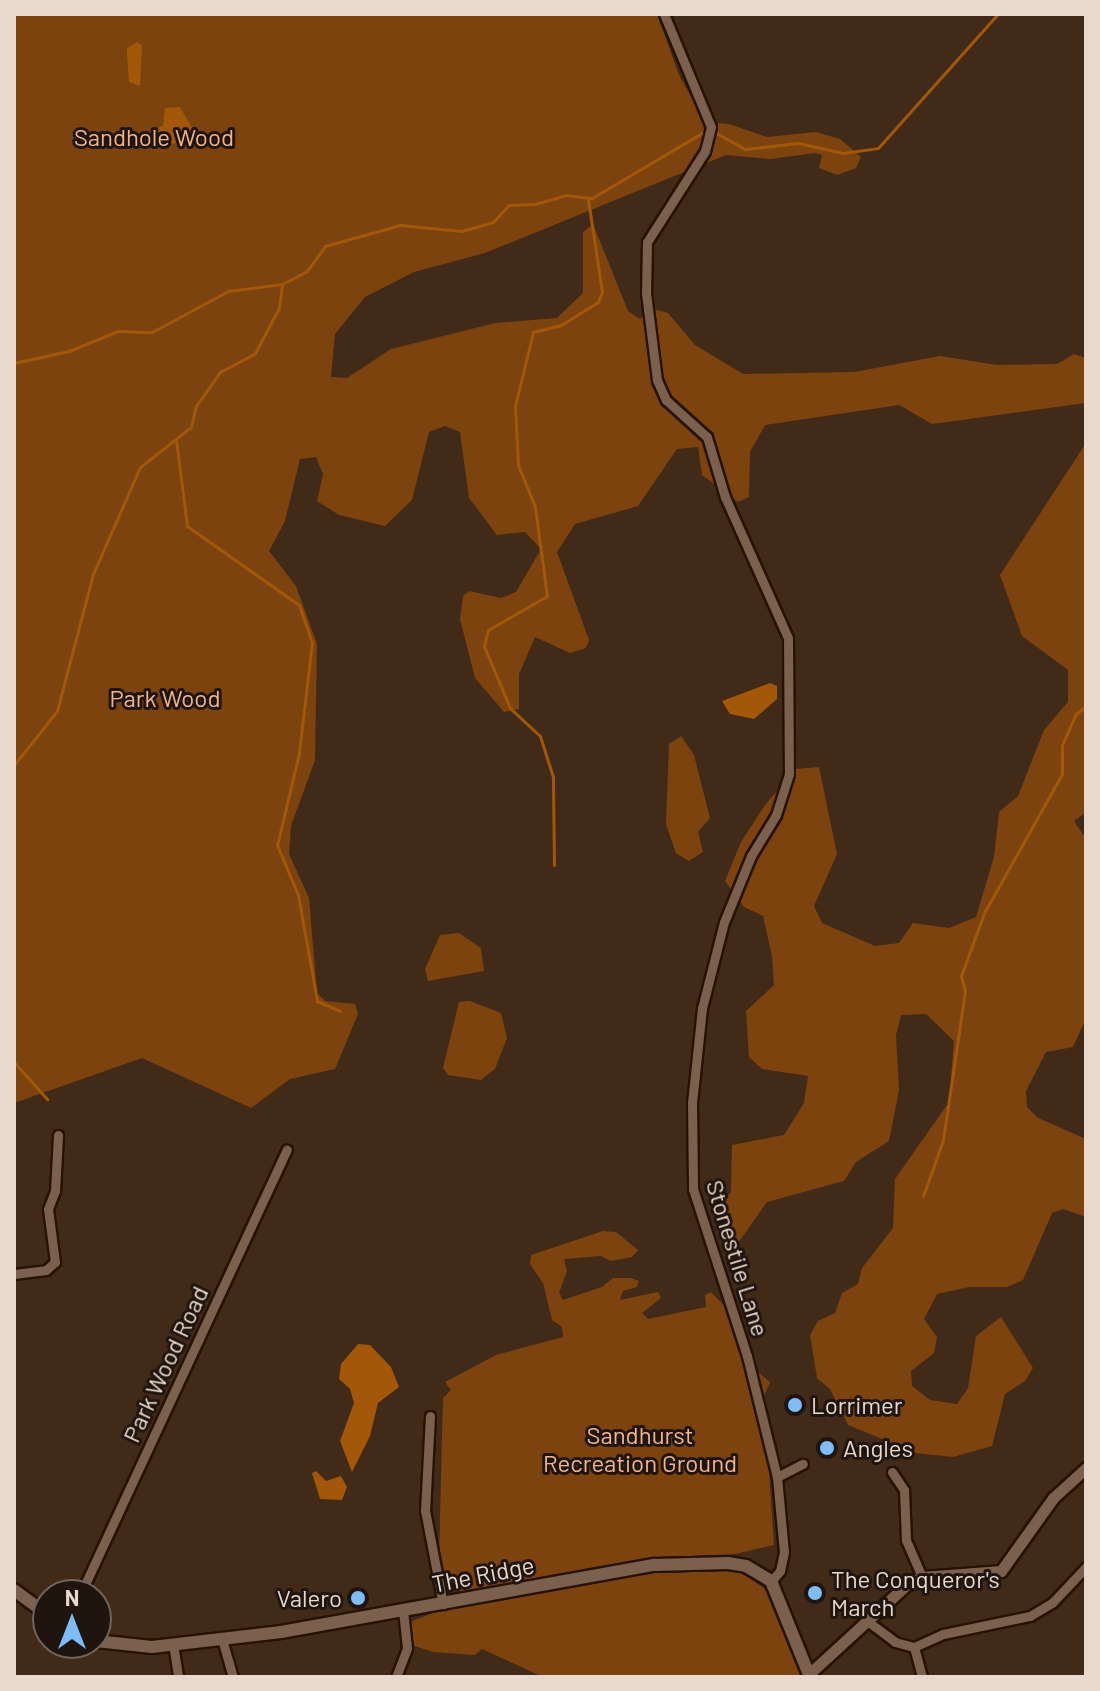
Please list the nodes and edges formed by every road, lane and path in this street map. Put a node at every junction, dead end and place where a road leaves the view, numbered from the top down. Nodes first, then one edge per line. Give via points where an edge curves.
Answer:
1 (664, 14) edge
2 (58, 1135) dead end
3 (287, 1150) dead end
4 (14, 1274) edge
5 (430, 1416) dead end
6 (803, 1464) dead end
7 (1086, 1468) edge
8 (892, 1472) dead end
9 (777, 1477) junction
10 (1086, 1567) edge
11 (922, 1577) junction
12 (87, 1579) edge
13 (771, 1581) junction
14 (14, 1590) edge
15 (32, 1603) edge
16 (443, 1604) junction
17 (403, 1612) junction
18 (870, 1623) junction
19 (222, 1639) junction
20 (112, 1644) edge
21 (173, 1644) junction
22 (914, 1647) junction
23 (810, 1676) edge
24 (178, 1677) edge
25 (233, 1677) edge
26 (396, 1677) edge
27 (922, 1677) edge

1 - 9 street, Stonestile Lane via 711,127 705,151 647,242 646,293 657,380 666,400 707,437 725,497 788,638 789,774 776,815 751,856 724,922 702,1008 691,1117 697,1206 747,1356
2 - 4 street via 55,1191 48,1209 55,1262 46,1270
3 - 12 street, Park Wood Road
5 - 16 street via 425,1510
6 - 9 street
7 - 11 street via 1046,1507 1001,1571
8 - 11 street via 904,1490 906,1540
9 - 13 street, Stonestile Lane via 784,1552 780,1571
10 - 22 street via 1052,1603 1030,1616 967,1627
11 - 18 street via 894,1596
13 - 16 main road, The Ridge via 746,1566 728,1563 655,1565
13 - 23 main road
14 - 15 main road
16 - 17 main road, The Ridge
17 - 19 main road, The Ridge
17 - 26 street via 407,1648
18 - 22 street via 895,1642
18 - 23 street
19 - 21 main road, The Ridge
19 - 25 street
20 - 21 main road, The Ridge
21 - 24 street
22 - 27 street

